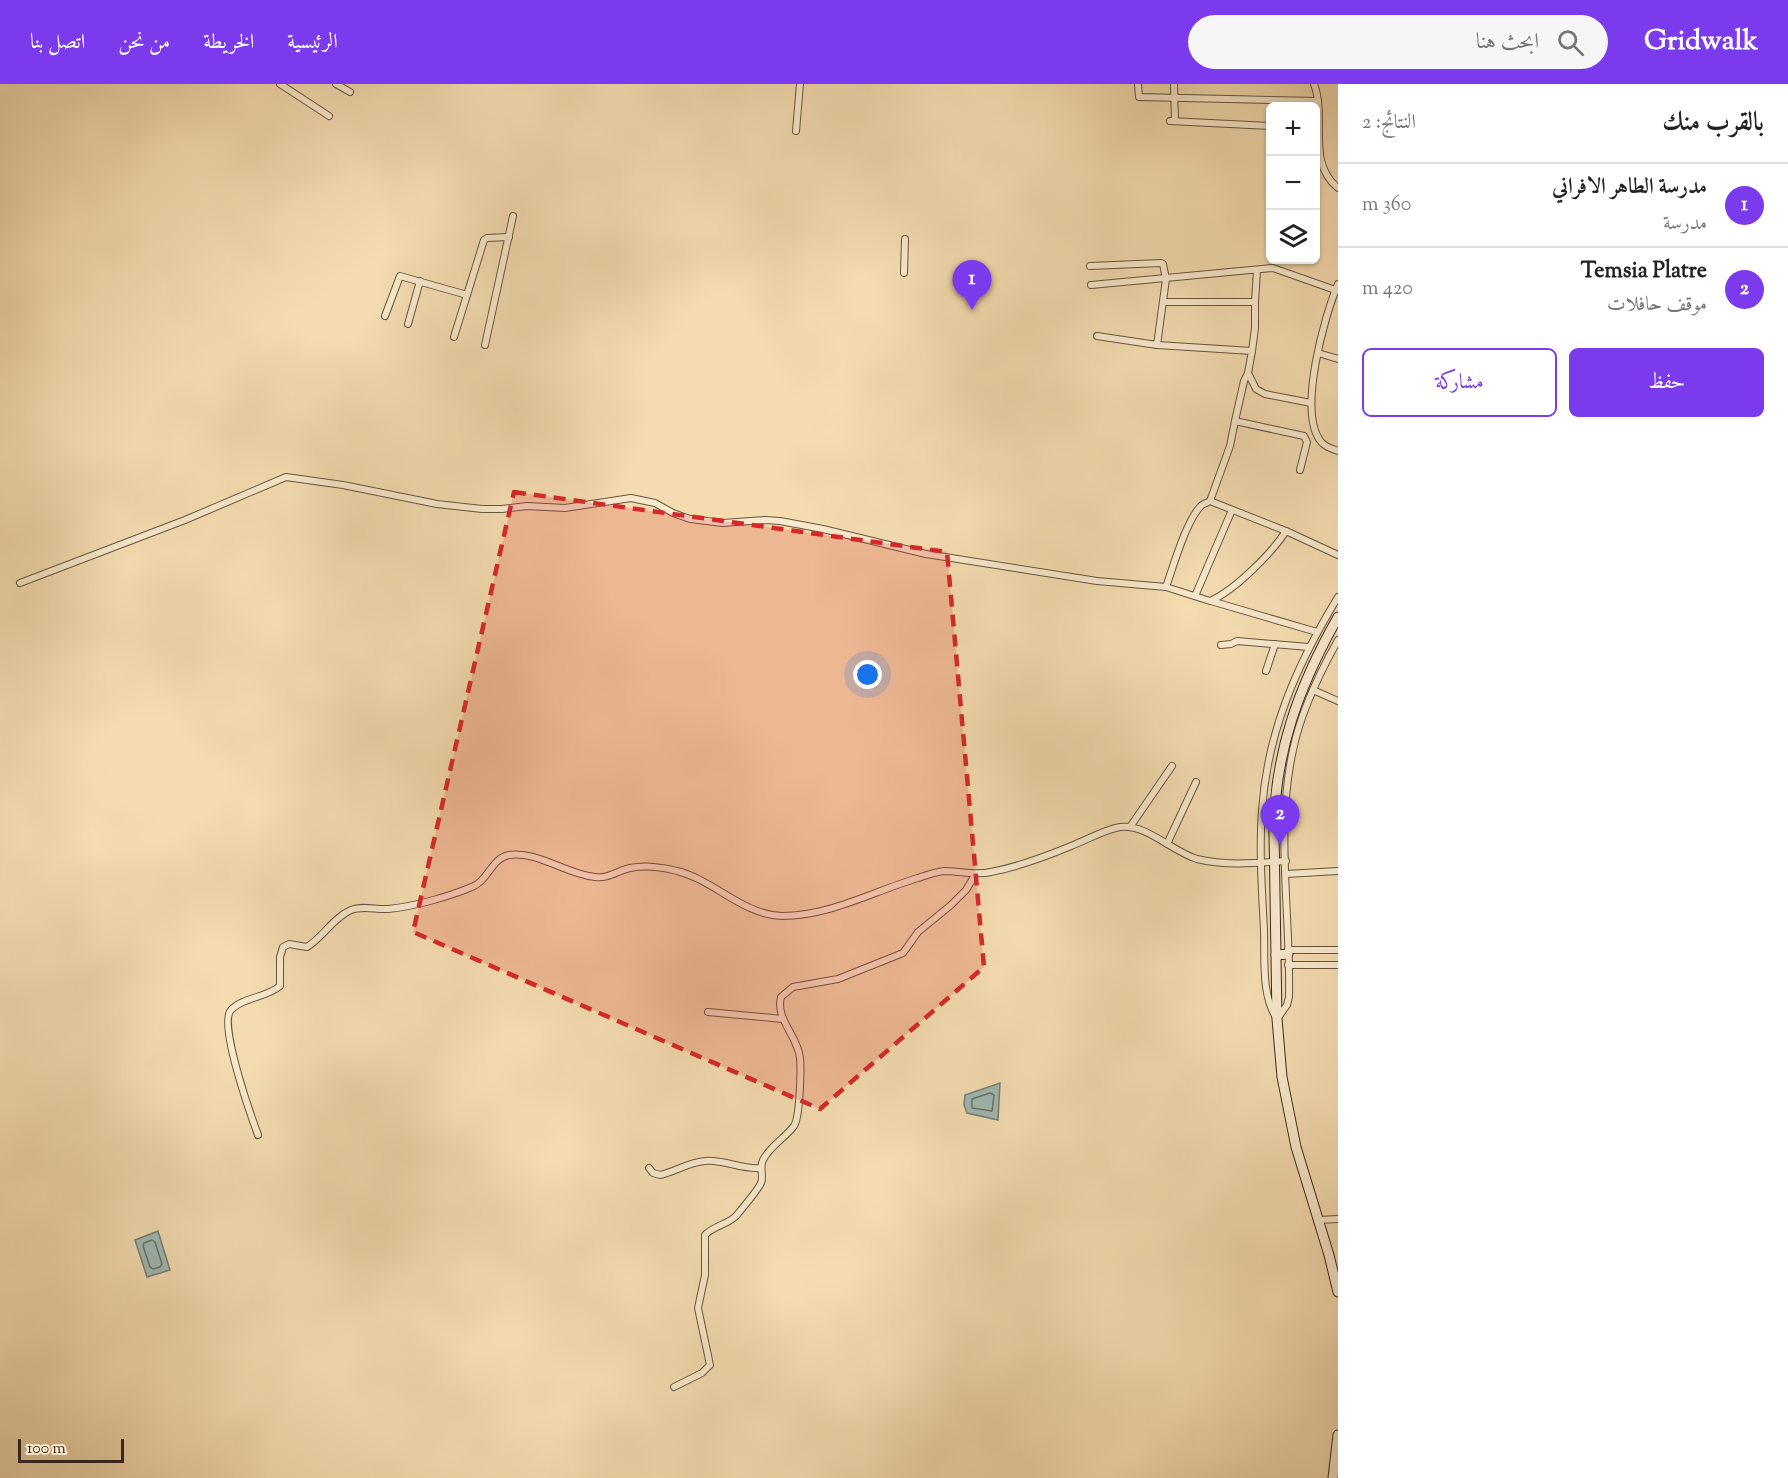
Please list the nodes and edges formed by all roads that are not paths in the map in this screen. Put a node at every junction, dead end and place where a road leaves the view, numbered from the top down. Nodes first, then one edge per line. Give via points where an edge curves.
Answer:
1 (280, 84) edge
2 (336, 84) edge
3 (800, 84) edge
4 (1138, 84) edge
5 (1174, 84) edge
6 (1314, 84) edge
7 (350, 92) dead end
8 (1175, 98) junction
9 (1317, 101) joint
10 (329, 116) dead end
11 (1266, 126) edge
12 (796, 131) dead end
13 (1320, 155) edge
14 (1338, 188) edge
15 (513, 216) dead end
16 (508, 237) junction
17 (905, 239) dead end
18 (1090, 266) dead end
19 (1257, 270) junction
20 (904, 273) dead end
21 (1166, 279) junction
22 (420, 280) junction
23 (1091, 285) dead end
24 (1337, 288) edge
25 (467, 295) junction
26 (1163, 302) junction
27 (1255, 302) junction
28 (385, 316) dead end
29 (408, 324) dead end
30 (1097, 336) dead end
31 (454, 337) dead end
32 (484, 345) dead end
33 (1157, 345) junction
34 (1252, 351) junction
35 (1318, 352) junction
36 (1338, 359) edge
37 (1248, 373) junction
38 (1311, 403) junction
39 (1235, 421) junction
40 (1338, 451) edge
41 (1300, 470) dead end
42 (1210, 501) junction
43 (1232, 510) junction
44 (1286, 531) junction
45 (1338, 555) edge
46 (20, 583) dead end
47 (1166, 587) junction
48 (1195, 596) junction
49 (1338, 597) edge
50 (1210, 601) junction
51 (1338, 617) edge
52 (1317, 632) junction
53 (1338, 640) edge
54 (1275, 644) junction
55 (1221, 645) dead end
56 (1309, 646) junction
57 (1266, 671) dead end
58 (1311, 695) junction
59 (1287, 697) junction
60 (1298, 698) junction
61 (1338, 701) edge
62 (1274, 734) junction
63 (1286, 737) junction
64 (1172, 766) dead end
65 (1196, 782) dead end
66 (1130, 827) junction
67 (1167, 844) junction
68 (1286, 861) junction
69 (1274, 862) junction
70 (1262, 863) junction
71 (1338, 871) edge
72 (1287, 874) junction
73 (975, 875) junction
74 (1338, 950) edge
75 (1276, 955) junction
76 (1288, 956) junction
77 (1338, 965) edge
78 (708, 1012) dead end
79 (783, 1019) junction
80 (1277, 1019) junction
81 (258, 1135) dead end
82 (649, 1168) dead end
83 (761, 1168) junction
84 (1338, 1219) edge
85 (1319, 1220) junction
86 (1338, 1292) edge
87 (674, 1387) dead end
88 (1338, 1435) edge
89 (1333, 1478) edge

1 - 10 street
2 - 7 street
3 - 12 street
4 - 8 street via 1138,97
5 - 8 street
6 - 9 street
8 - 9 street
8 - 11 street via 1172,121
13 - 14 street via 1324,171
15 - 16 street
16 - 25 street via 484,240
16 - 32 street
17 - 20 street
18 - 21 street via 1161,263
19 - 21 street
19 - 24 street via 1274,268
19 - 27 street
21 - 23 street
21 - 26 street
22 - 25 street
22 - 28 street via 400,276
22 - 29 street
24 - 35 street
25 - 31 street
26 - 27 street
26 - 33 street
27 - 34 street
30 - 33 street
33 - 34 street
34 - 37 street
35 - 36 street
35 - 38 street
37 - 38 street via 1259,392
37 - 39 street
38 - 40 street via 1318,437
39 - 41 street via 1304,436 1307,442
39 - 42 street
42 - 43 street
42 - 47 street via 1202,504 1190,524
43 - 44 street
43 - 48 street
44 - 45 street
44 - 50 street via 1246,575
46 - 47 street via 286,477 482,509 565,508 631,498 698,520 772,520 926,554 1097,581
47 - 48 street
48 - 50 street
49 - 52 street
50 - 52 street
51 - 60 main road
52 - 56 street
53 - 58 street
54 - 55 street via 1237,641
54 - 56 street
54 - 57 street
56 - 59 street
58 - 60 main road
58 - 61 street
58 - 68 street via 1289,770
59 - 60 main road
59 - 62 street
60 - 63 main road
62 - 63 main road
62 - 70 street via 1262,812
63 - 69 main road via 1276,790
64 - 66 street
65 - 67 street
66 - 67 street
66 - 73 street
67 - 70 street via 1203,860
68 - 69 street
68 - 72 street
69 - 70 street
69 - 75 main road
70 - 80 street via 1267,998
71 - 72 street
72 - 76 street
73 - 79 street via 966,890 922,928 903,953 838,979 788,990 780,1002
73 - 81 street via 938,872 841,906 783,916 760,912 675,870 633,868 608,877 594,877 535,858 511,855 501,858 471,887 401,907 351,910 307,947 284,946 280,986 228,1013 231,1044
74 - 76 street
75 - 76 main road
75 - 80 main road
76 - 77 street
76 - 80 street via 1289,997
78 - 79 street
79 - 83 street via 800,1056 798,1118
80 - 85 main road via 1286,1105 1300,1166
82 - 83 street via 660,1175 705,1161
83 - 87 street via 761,1184 737,1214 705,1235 705,1275 698,1308 710,1365
84 - 85 street
85 - 86 main road
88 - 89 main road

